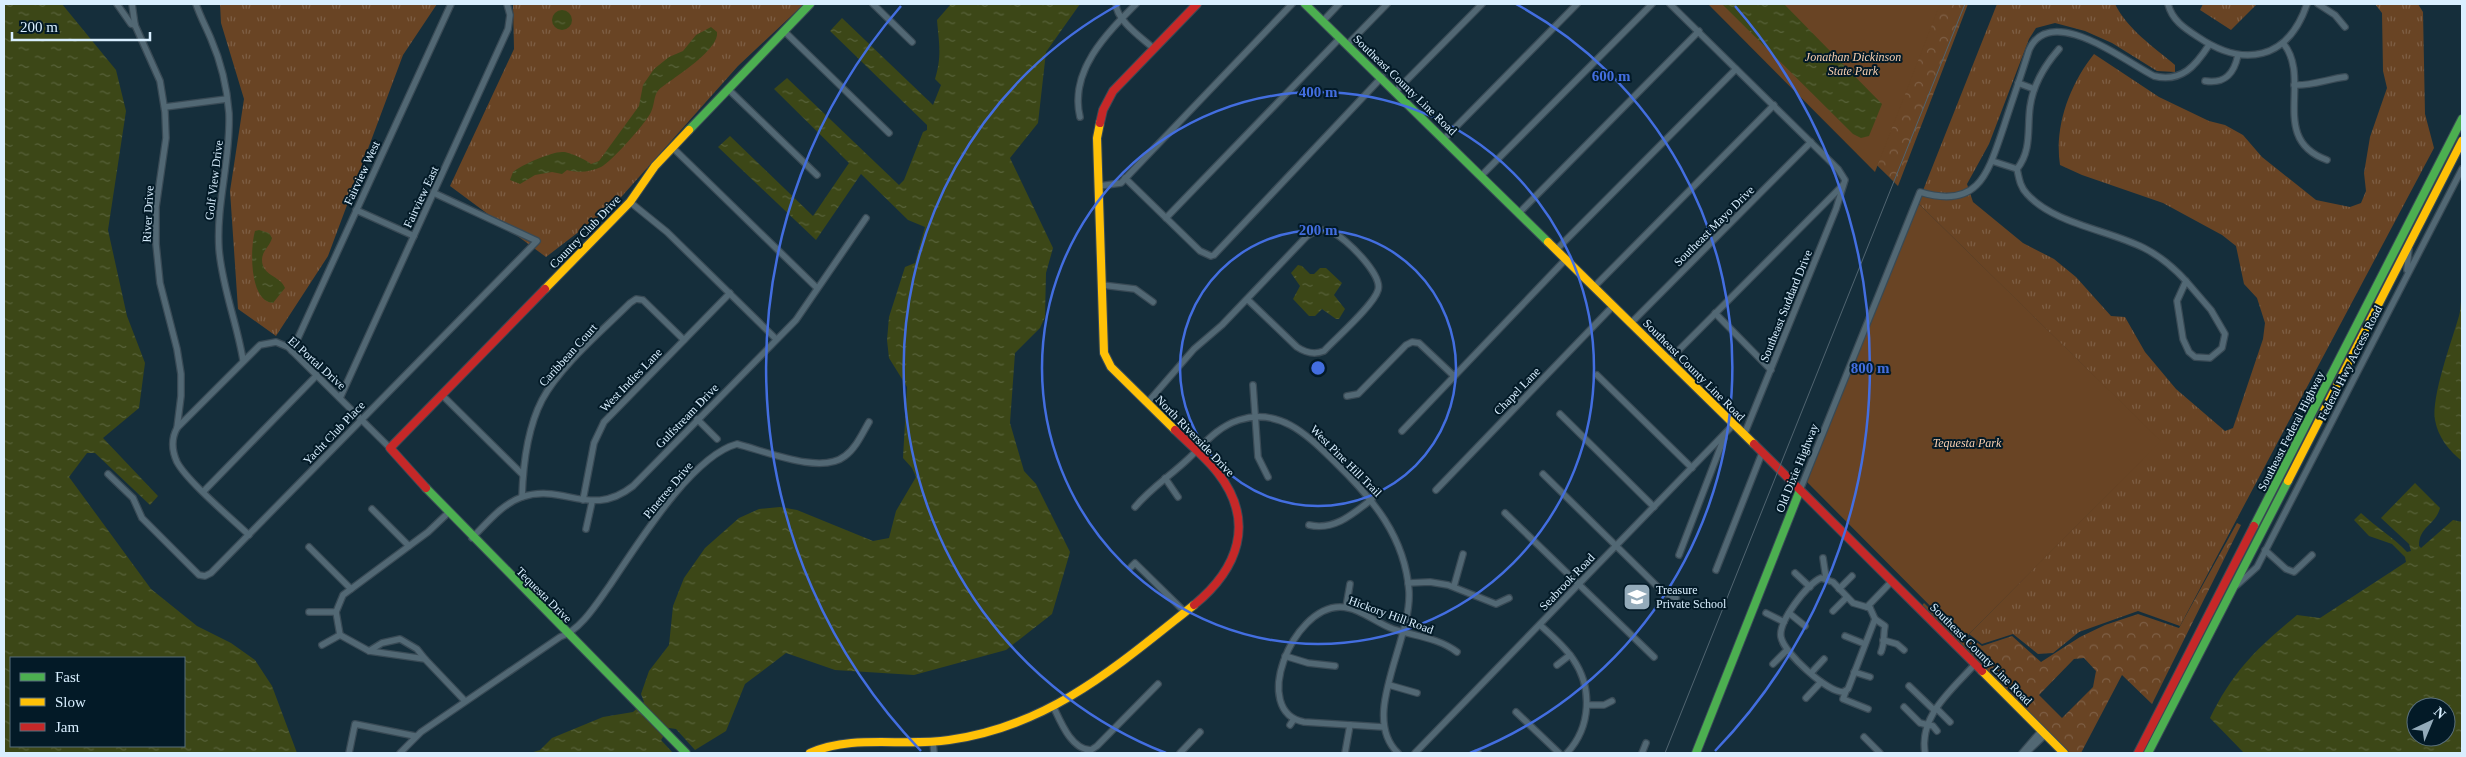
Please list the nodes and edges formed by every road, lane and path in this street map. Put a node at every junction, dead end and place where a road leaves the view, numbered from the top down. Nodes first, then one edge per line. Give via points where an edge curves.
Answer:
1 (117, 4) edge
2 (132, 4) edge
3 (196, 4) edge
4 (451, 4) edge
5 (507, 4) edge
6 (810, 4) edge
7 (873, 4) edge
8 (1116, 4) edge
9 (1136, 4) edge
10 (1197, 4) edge
11 (1292, 4) edge
12 (1306, 4) edge
13 (1334, 4) edge
14 (1339, 4) edge
15 (1387, 4) edge
16 (1482, 4) edge
17 (1577, 4) edge
18 (1652, 4) edge
19 (1670, 4) edge
20 (2168, 4) edge
21 (2307, 4) edge
22 (2318, 4) edge
23 (1122, 18) junction
24 (1322, 20) junction
25 (135, 25) junction
26 (2345, 27) dead end
27 (784, 30) junction
28 (1699, 31) junction
29 (1340, 38) junction
30 (912, 42) dead end
31 (2283, 42) junction
32 (1347, 45) junction
33 (2209, 45) junction
34 (1152, 48) junction
35 (2059, 49) dead end
36 (2238, 55) junction
37 (1736, 69) junction
38 (1382, 77) junction
39 (2346, 77) dead end
40 (2205, 81) dead end
41 (2018, 83) junction
42 (2294, 85) junction
43 (728, 89) junction
44 (2034, 90) junction
45 (1396, 91) junction
46 (228, 99) junction
47 (1774, 105) junction
48 (165, 107) junction
49 (1080, 117) dead end
50 (2462, 119) edge
51 (890, 133) dead end
52 (1444, 139) junction
53 (2462, 141) edge
54 (1811, 142) junction
55 (672, 147) junction
56 (2327, 160) dead end
57 (1992, 161) junction
58 (2017, 169) junction
59 (2462, 169) edge
60 (817, 175) dead end
61 (1481, 176) junction
62 (1125, 178) junction
63 (1845, 184) junction
64 (1099, 186) junction
65 (434, 193) junction
66 (630, 202) junction
67 (356, 210) junction
68 (1519, 213) junction
69 (2424, 214) junction
70 (866, 218) dead end
71 (1166, 218) junction
72 (2434, 220) junction
73 (414, 236) junction
74 (2409, 243) junction
75 (1556, 250) junction
76 (1566, 259) junction
77 (2391, 269) junction
78 (2406, 274) junction
79 (2186, 281) junction
80 (1102, 285) junction
81 (1594, 287) junction
82 (817, 288) junction
83 (730, 293) junction
84 (1247, 299) junction
85 (1153, 302) dead end
86 (1613, 306) junction
87 (1715, 313) junction
88 (1631, 323) junction
89 (776, 339) junction
90 (684, 340) junction
91 (292, 351) junction
92 (243, 360) junction
93 (1668, 361) junction
94 (1771, 370) junction
95 (1597, 374) dead end
96 (317, 375) junction
97 (1454, 376) junction
98 (1253, 385) dead end
99 (442, 395) junction
100 (1347, 396) dead end
101 (340, 398) junction
102 (1148, 402) junction
103 (1560, 414) dead end
104 (1255, 417) junction
105 (362, 419) junction
106 (697, 419) junction
107 (869, 422) dead end
108 (1734, 425) junction
109 (177, 428) junction
110 (1402, 430) dead end
111 (1725, 433) junction
112 (1744, 435) junction
113 (717, 439) dead end
114 (390, 448) junction
115 (1197, 451) junction
116 (1762, 453) junction
117 (1692, 468) junction
118 (108, 474) dead end
119 (1542, 474) dead end
120 (523, 475) junction
121 (1268, 477) dead end
122 (1165, 478) junction
123 (1436, 490) dead end
124 (1800, 490) junction
125 (204, 491) junction
126 (522, 497) junction
127 (1178, 497) dead end
128 (583, 500) junction
129 (1372, 500) junction
130 (592, 502) junction
131 (1135, 507) dead end
132 (1654, 507) junction
133 (372, 509) dead end
134 (448, 513) junction
135 (1504, 513) dead end
136 (1309, 525) dead end
137 (586, 529) dead end
138 (249, 535) junction
139 (472, 538) junction
140 (409, 546) junction
141 (1616, 546) junction
142 (309, 547) dead end
143 (2265, 550) junction
144 (1463, 554) dead end
145 (1679, 555) dead end
146 (2312, 556) dead end
147 (1823, 558) dead end
148 (2239, 558) junction
149 (2246, 562) junction
150 (2256, 566) junction
151 (1131, 567) dead end
152 (1716, 570) dead end
153 (1795, 573) dead end
154 (1852, 576) dead end
155 (1826, 578) junction
156 (1408, 583) junction
157 (1893, 583) junction
158 (1350, 584) dead end
159 (1578, 585) junction
160 (1454, 586) junction
161 (1810, 587) junction
162 (351, 589) junction
163 (1839, 589) junction
164 (2232, 589) junction
165 (1847, 597) junction
166 (1509, 598) dead end
167 (1676, 598) dead end
168 (1346, 608) junction
169 (1868, 608) junction
170 (1833, 611) dead end
171 (309, 612) dead end
172 (336, 612) junction
173 (1185, 612) junction
174 (1766, 613) dead end
175 (1789, 613) junction
176 (1875, 619) junction
177 (1784, 622) junction
178 (1540, 625) junction
179 (1805, 626) dead end
180 (1405, 632) junction
181 (568, 634) junction
182 (340, 635) junction
183 (1845, 636) dead end
184 (1883, 640) junction
185 (322, 644) dead end
186 (1865, 644) junction
187 (1787, 650) junction
188 (1904, 650) dead end
189 (369, 651) junction
190 (1457, 652) dead end
191 (1881, 652) dead end
192 (1570, 655) junction
193 (1285, 656) junction
194 (1654, 657) dead end
195 (425, 659) junction
196 (1824, 659) dead end
197 (1773, 664) dead end
198 (1975, 664) junction
199 (1557, 665) dead end
200 (1335, 666) dead end
201 (1854, 672) junction
202 (1811, 673) junction
203 (1870, 678) dead end
204 (1820, 682) junction
205 (1158, 684) dead end
206 (1389, 685) junction
207 (1909, 686) dead end
208 (1846, 691) junction
209 (1417, 693) dead end
210 (1806, 698) dead end
211 (464, 700) junction
212 (1612, 701) dead end
213 (1587, 704) junction
214 (2163, 706) junction
215 (1904, 707) dead end
216 (1054, 708) junction
217 (1868, 709) dead end
218 (1935, 709) junction
219 (1516, 712) dead end
220 (1294, 718) junction
221 (2164, 721) junction
222 (1950, 722) dead end
223 (1350, 724) junction
224 (1290, 725) dead end
225 (1926, 725) junction
226 (1383, 726) junction
227 (1937, 730) dead end
228 (1200, 732) dead end
229 (2044, 732) junction
230 (415, 736) junction
231 (1864, 737) dead end
232 (933, 742) junction
233 (1646, 743) dead end
234 (349, 753) edge
235 (400, 753) edge
236 (686, 753) edge
237 (810, 753) edge
238 (934, 753) edge
239 (1180, 753) edge
240 (1345, 753) edge
241 (1398, 753) edge
242 (1415, 753) edge
243 (1559, 753) edge
244 (1567, 753) edge
245 (1642, 753) edge
246 (1696, 753) edge
247 (1880, 753) edge
248 (1924, 753) edge
249 (2023, 753) edge
250 (2064, 753) edge
251 (2138, 753) edge
252 (2148, 753) edge

1 - 25 street
2 - 25 street, River Drive
3 - 46 street, Golf View Drive via 216,52
4 - 67 street, Fairview West
5 - 65 street, Fairview East via 510,15 508,29
6 - 27 street, Country Club Drive
7 - 30 street
8 - 23 street
9 - 23 street
10 - 34 street, North Riverside Drive
11 - 62 street
12 - 24 street, Southeast County Line Road
13 - 24 street
14 - 24 street
15 - 32 street
16 - 45 street
17 - 52 street
18 - 61 street
19 - 28 street
20 - 33 street via 2176,20
21 - 31 street via 2301,20
22 - 26 street via 2335,15
23 - 34 street
23 - 49 street via 1104,37 1083,73 1078,91
24 - 29 street, Southeast County Line Road
25 - 48 street, River Drive via 155,69
27 - 43 street, Country Club Drive
27 - 51 street
28 - 37 street
28 - 68 street
29 - 32 street, Southeast County Line Road
29 - 71 street
31 - 36 street via 2262,53
31 - 42 street via 2293,60
32 - 38 street, Southeast County Line Road
33 - 36 street
33 - 41 street via 2184,74 2162,78 2145,72 2090,40 2048,32 2032,44
34 - 64 street, North Riverside Drive via 1119,82 1103,110 1097,138
35 - 44 street via 2048,62
36 - 40 street via 2235,68 2228,77 2216,82
37 - 47 street
37 - 75 street
38 - 45 street, Southeast County Line Road
38 - 71 street via 1217,253 1211,256 1200,251
39 - 42 street via 2305,86
41 - 44 street
41 - 57 street
42 - 56 street via 2297,134 2311,152
43 - 55 street, Country Club Drive
43 - 60 street
44 - 58 street via 2029,142
45 - 52 street, Southeast County Line Road
46 - 48 street
46 - 92 street, Golf View Drive via 229,143 220,201 219,251
47 - 54 street
47 - 81 street
48 - 109 street, River Drive via 166,138 157,197 156,244 162,292 181,374
50 - 77 street, Southeast Federal Highway
52 - 61 street, Southeast County Line Road
53 - 69 street, Southeast Federal Highway
54 - 63 street via 1841,173
54 - 88 street, Southeast Mayo Drive
55 - 66 street, Country Club Drive
55 - 82 street
57 - 58 street
57 - 124 street, Old Dixie Highway via 1981,182 1962,195 1940,197 1920,192
58 - 79 street via 2022,188 2039,204 2146,249 2172,266
59 - 72 street, Federal Hwy Access Road
61 - 68 street, Southeast County Line Road
62 - 64 street via 1115,185
62 - 71 street
63 - 87 street
63 - 94 street, Southeast Suddard Drive
64 - 80 street, North Riverside Drive
65 - 73 street, Fairview East
65 - 105 street, Yacht Club Place via 537,240
66 - 83 street via 667,232
66 - 99 street, Country Club Drive
67 - 73 street
67 - 91 street, Fairview West
68 - 75 street, Southeast County Line Road
69 - 72 street
69 - 74 street, Southeast Federal Highway
70 - 82 street, Gulfstream Drive
72 - 78 street, Federal Hwy Access Road
73 - 101 street, Fairview East
74 - 77 street, Southeast Federal Highway
74 - 78 street
75 - 76 street, Southeast County Line Road
76 - 81 street, Southeast County Line Road
76 - 97 street
77 - 78 street
77 - 148 street, Southeast Federal Highway
77 - 149 street, Southeast Federal Highway
78 - 143 street, Federal Hwy Access Road
79 - 79 street via 2211,310 2225,334 2222,348 2210,358 2189,352 2183,339 2177,301
80 - 85 street via 1135,289
80 - 102 street, North Riverside Drive via 1106,359
81 - 86 street, Southeast County Line Road
82 - 89 street, Gulfstream Drive via 796,320
83 - 89 street
83 - 90 street, West Indies Lane
84 - 84 street via 1307,236 1316,231 1332,231 1339,237 1374,271 1379,289 1371,302 1324,351 1318,353 1305,352 1297,347
84 - 102 street via 1189,354
86 - 88 street, Southeast County Line Road
86 - 123 street, Chapel Lane
87 - 93 street
87 - 94 street
88 - 93 street, Southeast County Line Road
89 - 106 street, Gulfstream Drive
90 - 120 street, Caribbean Court via 643,300 636,299 630,303 547,392 534,419
90 - 128 street, West Indies Lane via 600,428
91 - 92 street, El Portal Drive via 279,342 266,342
91 - 96 street, El Portal Drive
92 - 109 street, El Portal Drive
93 - 108 street, Southeast County Line Road
94 - 112 street, Southeast Suddard Drive
95 - 117 street
96 - 101 street, El Portal Drive
96 - 125 street
97 - 100 street via 1418,343 1412,342 1358,394
97 - 110 street
98 - 104 street
99 - 114 street, Country Club Drive
99 - 120 street
101 - 105 street, El Portal Drive
102 - 115 street, North Riverside Drive
103 - 132 street
104 - 115 street, West Pine Hill Trail via 1224,427
104 - 121 street via 1258,457
104 - 129 street, West Pine Hill Trail via 1278,420 1302,431
105 - 114 street, El Portal Drive
105 - 138 street, Yacht Club Place
106 - 113 street
106 - 130 street, Gulfstream Drive via 633,486 612,499
107 - 181 street, Pinetree Drive via 849,452 839,460 827,463 806,462 737,444 704,463 658,517 595,606
108 - 111 street, Seabrook Road
108 - 112 street, Southeast County Line Road
109 - 125 street via 173,449 180,467
111 - 117 street, Seabrook Road
111 - 145 street
112 - 116 street, Southeast County Line Road
114 - 134 street, Tequesta Drive
115 - 122 street, West Pine Hill Trail
115 - 173 street, North Riverside Drive via 1231,491 1238,511 1239,536 1233,560 1225,574
116 - 124 street, Southeast County Line Road
116 - 152 street
117 - 132 street, Seabrook Road
118 - 138 street, Yacht Club Place via 133,498 142,518 202,576 212,573
119 - 141 street
120 - 126 street, Caribbean Court
122 - 127 street
122 - 131 street, West Pine Hill Trail
124 - 157 street, Southeast County Line Road
124 - 246 street, Old Dixie Highway
125 - 138 street
126 - 128 street, Gulfstream Drive via 546,494
126 - 139 street, Gulfstream Drive via 499,510
128 - 130 street, Gulfstream Drive
129 - 136 street via 1335,524 1323,527
129 - 156 street, West Pine Hill Trail via 1394,534
130 - 137 street
132 - 141 street, Seabrook Road
133 - 140 street
134 - 139 street, Tequesta Drive
134 - 140 street
135 - 159 street
139 - 181 street, Tequesta Drive
140 - 162 street
141 - 159 street, Seabrook Road
141 - 167 street via 1663,592
142 - 162 street
143 - 146 street via 2294,572
143 - 150 street, Federal Hwy Access Road
144 - 160 street
147 - 155 street
148 - 149 street
148 - 214 street, Southeast Federal Highway
149 - 150 street
149 - 164 street, Southeast Federal Highway
150 - 164 street, Federal Hwy Access Road
151 - 173 street via 1135,563
153 - 161 street
154 - 163 street
155 - 161 street via 1817,580
155 - 163 street
156 - 160 street
156 - 180 street, West Pine Hill Trail via 1409,612
157 - 169 street
157 - 198 street, Southeast County Line Road
158 - 168 street
159 - 178 street, Seabrook Road
159 - 194 street
160 - 166 street via 1493,603
161 - 175 street
162 - 172 street via 341,598
163 - 165 street
164 - 221 street, Southeast Federal Highway
165 - 169 street via 1858,606
165 - 170 street
168 - 180 street, Hickory Hill Road
168 - 193 street, Hickory Hill Road via 1330,609 1311,620 1294,638
169 - 176 street
171 - 172 street
172 - 182 street
173 - 216 street, North Riverside Drive via 1102,679
174 - 177 street
175 - 177 street
175 - 179 street
176 - 184 street via 1885,626
176 - 186 street
177 - 187 street via 1781,637
178 - 192 street
178 - 242 street, Seabrook Road
180 - 190 street, Hickory Hill Road via 1448,645
180 - 206 street, West Pine Hill Trail
181 - 211 street, Pinetree Drive
181 - 236 street, Tequesta Drive
182 - 185 street
182 - 189 street
183 - 186 street
184 - 188 street via 1898,644
184 - 191 street
186 - 201 street
187 - 197 street
187 - 202 street
189 - 195 street
189 - 195 street via 382,643 400,639 417,649
192 - 199 street
192 - 213 street via 1583,678
193 - 200 street
193 - 220 street, Hickory Hill Road via 1280,698
195 - 211 street
196 - 202 street
198 - 218 street
198 - 229 street, Southeast County Line Road
201 - 203 street
201 - 208 street
202 - 204 street
204 - 208 street via 1838,692
204 - 210 street
205 - 216 street via 1091,750 1081,747 1066,732
206 - 209 street
206 - 226 street, West Pine Hill Trail via 1383,706
207 - 218 street
208 - 217 street via 1843,699
211 - 230 street, Pinetree Drive
212 - 213 street via 1604,705
213 - 244 street via 1580,734
214 - 221 street
214 - 251 street, Southeast Federal Highway
215 - 225 street
216 - 232 street, North Riverside Drive via 989,733
218 - 222 street
218 - 225 street
219 - 243 street
220 - 223 street via 1304,722
220 - 224 street
221 - 252 street, Southeast Federal Highway
223 - 226 street
223 - 240 street
225 - 227 street
225 - 248 street
226 - 241 street
228 - 239 street
229 - 249 street
229 - 250 street, Southeast County Line Road
230 - 234 street via 355,724
230 - 235 street, Pinetree Drive
231 - 247 street
232 - 237 street, North Riverside Drive via 846,742
232 - 238 street
233 - 245 street

